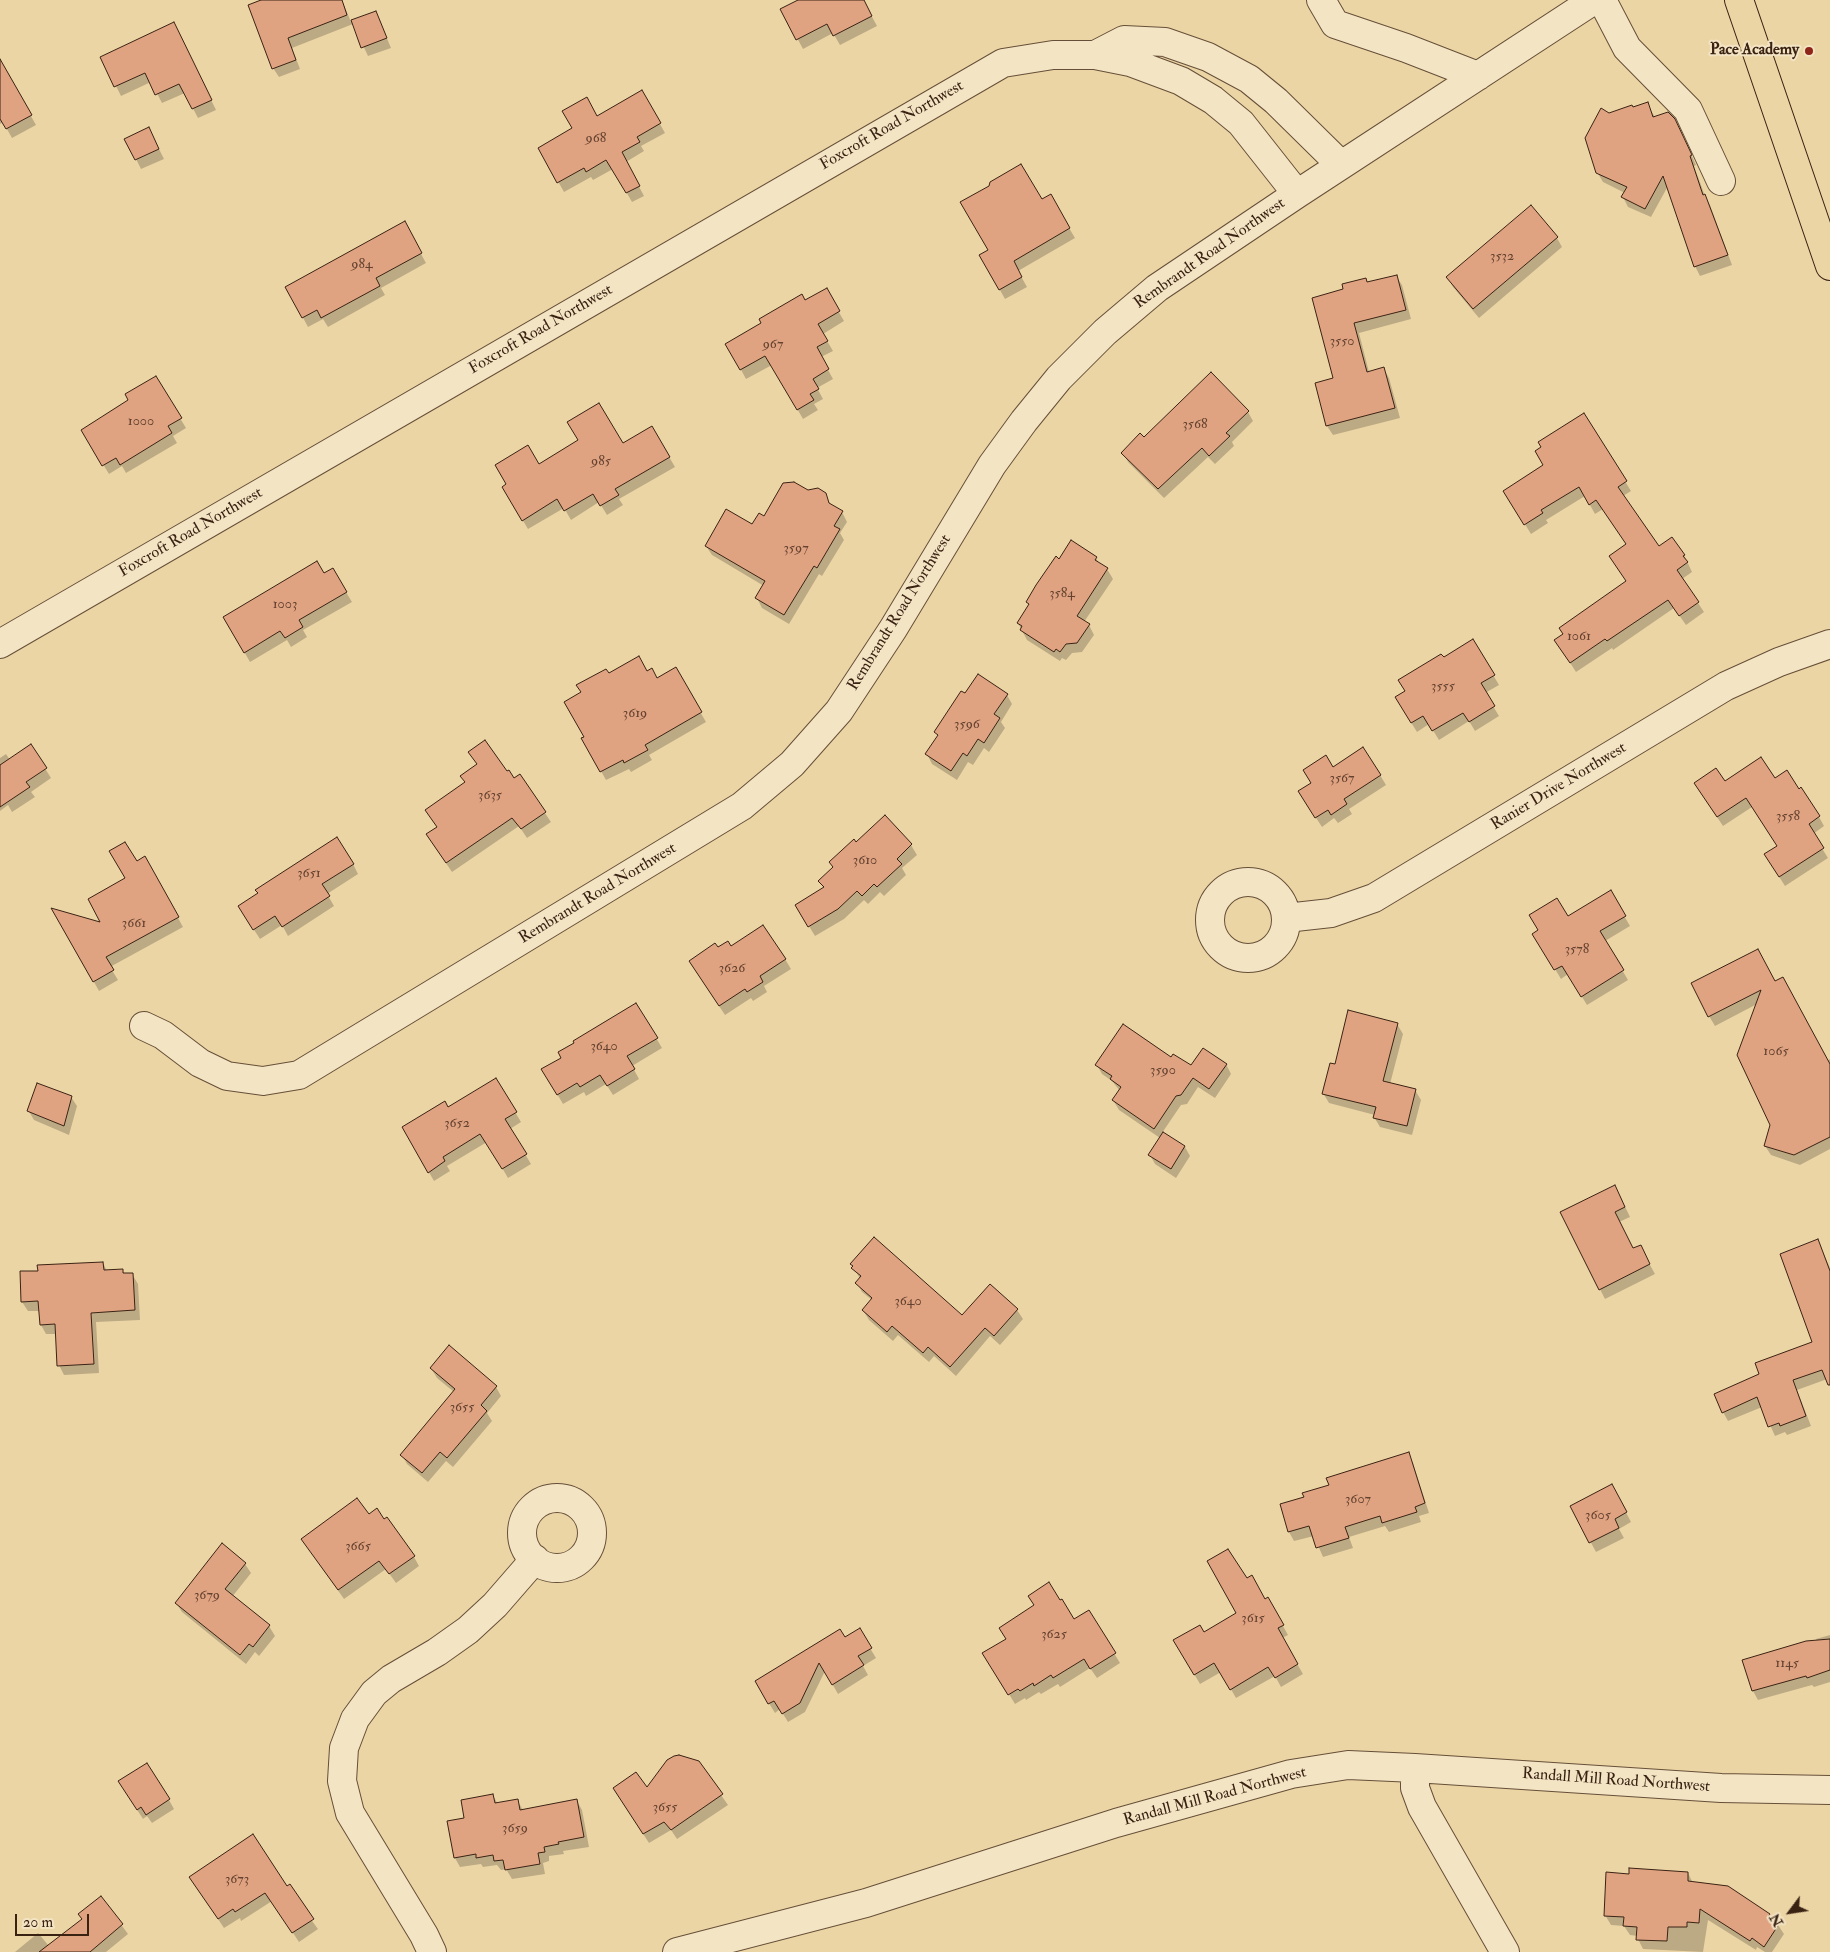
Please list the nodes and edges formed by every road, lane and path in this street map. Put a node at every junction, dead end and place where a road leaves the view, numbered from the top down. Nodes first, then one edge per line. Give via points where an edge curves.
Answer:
1 (1321, 0) edge
2 (1594, 0) edge
3 (1602, 0) edge
4 (1739, 0) edge
5 (1095, 55) junction
6 (1478, 76) junction
7 (1341, 165) junction
8 (1721, 180) dead end
9 (1297, 194) junction
10 (1830, 266) edge
11 (0, 644) edge
12 (1830, 644) edge
13 (1286, 918) dead end
14 (144, 1026) dead end
15 (535, 1559) dead end
16 (1415, 1768) junction
17 (1830, 1790) edge
18 (432, 1952) edge
19 (678, 1952) edge
20 (1505, 1952) edge

1 - 6 street via 1335,24
2 - 6 street, Rembrandt Road Northwest
3 - 8 street via 1628,48 1688,110
4 - 10 main road
5 - 7 street, Foxcroft Road Northwest via 1124,40 1165,42 1208,57 1269,95
5 - 9 street, Foxcroft Road Northwest via 1130,62 1182,81 1213,100 1241,123
5 - 11 street, Foxcroft Road Northwest via 1053,55 1003,63
6 - 7 street, Rembrandt Road Northwest
7 - 9 street, Rembrandt Road Northwest
9 - 14 street, Rembrandt Road Northwest via 1157,288 1105,332 1060,378 992,465 893,630 839,710 792,764 742,806 299,1075 263,1081 227,1076 200,1063 163,1035
12 - 13 street, Ranier Drive Northwest via 1726,686 1374,898 1331,913
15 - 18 street via 468,1630 374,1692 355,1719 344,1748 342,1781 350,1813
16 - 17 street, Randall Mill Road Northwest via 1721,1788
16 - 19 street, Randall Mill Road Northwest via 1348,1765 1291,1774 1116,1823 866,1903
16 - 20 street via 1415,1788 1422,1807

